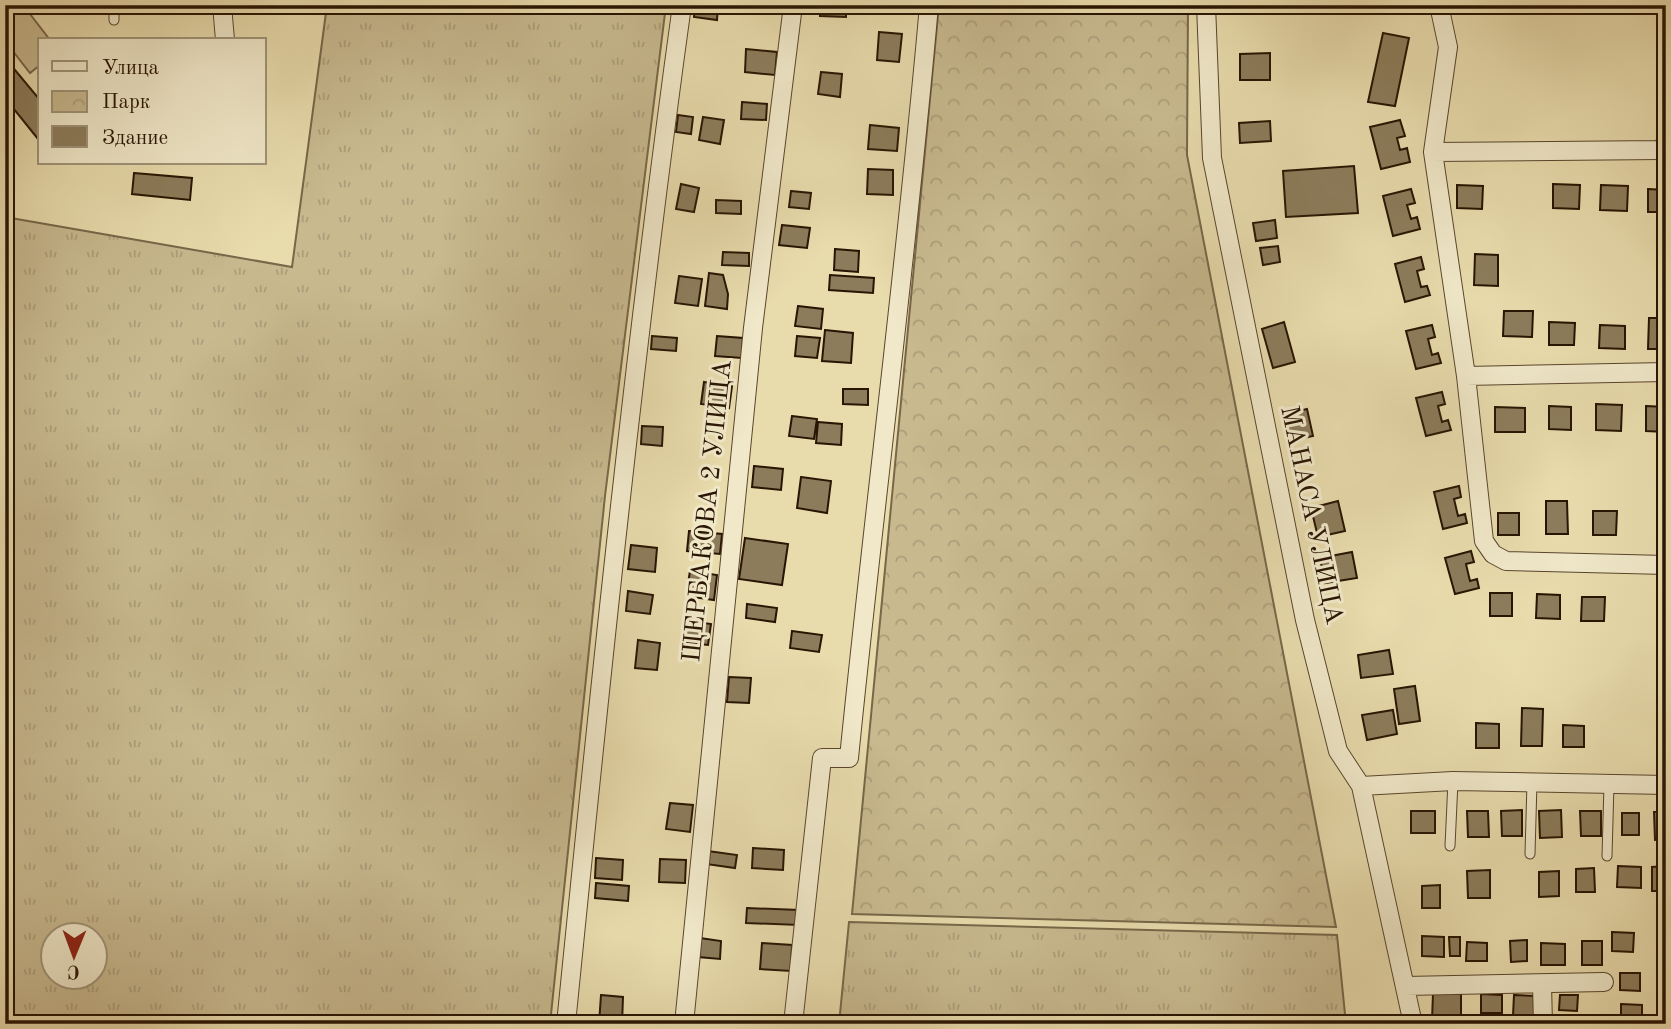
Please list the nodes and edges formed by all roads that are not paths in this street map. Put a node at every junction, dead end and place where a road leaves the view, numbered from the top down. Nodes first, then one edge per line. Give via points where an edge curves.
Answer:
1 (114, 5) edge
2 (222, 5) edge
3 (682, 5) edge
4 (793, 5) edge
5 (929, 5) edge
6 (1206, 5) edge
7 (1439, 5) edge
8 (114, 20) dead end
9 (225, 38) edge
10 (1666, 142) edge
11 (1433, 152) junction
12 (1666, 372) edge
13 (1466, 376) junction
14 (1666, 565) edge
15 (1452, 780) junction
16 (1532, 782) junction
17 (1609, 784) junction
18 (1666, 785) edge
19 (1360, 786) junction
20 (1450, 846) dead end
21 (1530, 854) dead end
22 (1607, 856) dead end
23 (1604, 982) dead end
24 (1542, 984) junction
25 (1406, 986) junction
26 (566, 1024) edge
27 (684, 1024) edge
28 (793, 1024) edge
29 (1413, 1024) edge
30 (1543, 1024) edge

1 - 8 lane
2 - 9 street
3 - 26 street via 609,599
4 - 27 street, ЩЕРБАКОВА 2 УЛИЦА via 753,328
5 - 28 street via 913,189 849,758 822,758
6 - 19 street, МАНАСА УЛИЦА via 1212,158 1305,620 1338,751
7 - 11 street via 1448,47
10 - 11 street via 1661,150
11 - 13 street
12 - 13 street
13 - 14 street via 1484,541 1493,554 1506,561
15 - 16 street
15 - 19 street
15 - 20 lane
16 - 17 street
16 - 21 lane
17 - 18 street
17 - 22 lane
19 - 25 street, МАНАСА УЛИЦА
23 - 24 street
24 - 25 street
24 - 30 street
25 - 29 street, МАНАСА УЛИЦА

